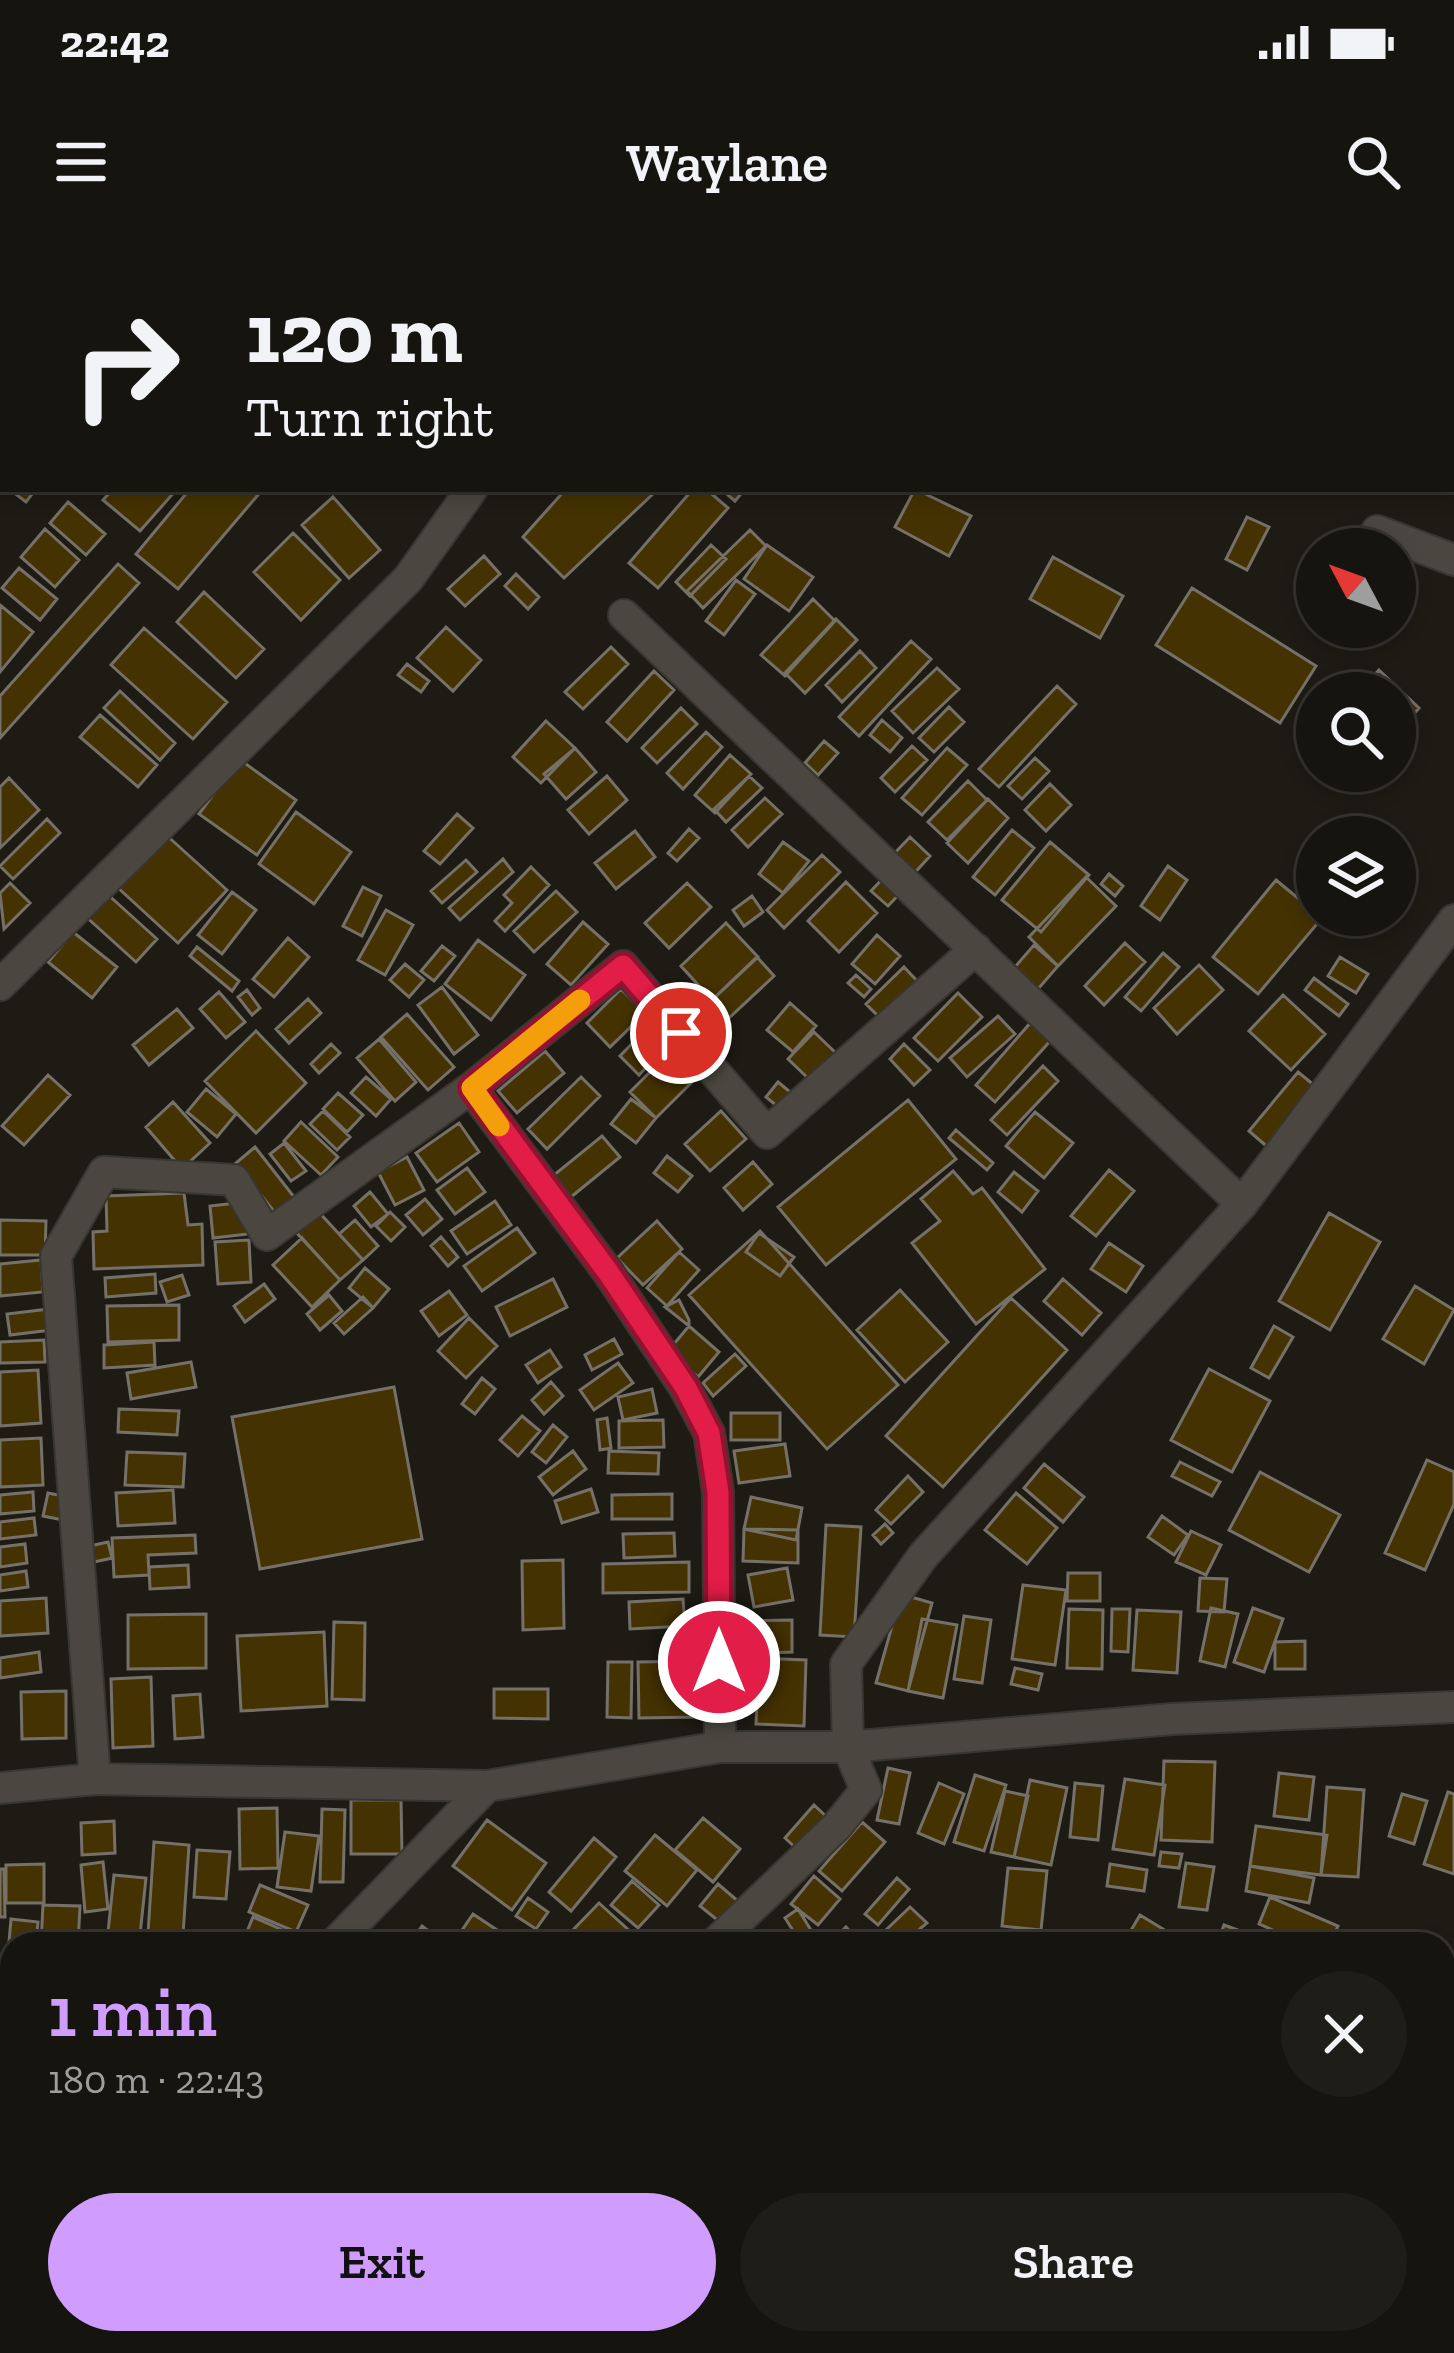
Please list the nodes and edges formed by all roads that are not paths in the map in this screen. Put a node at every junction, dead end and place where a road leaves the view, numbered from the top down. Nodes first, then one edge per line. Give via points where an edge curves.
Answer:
1 (470, 492) edge
2 (1416, 546) edge
3 (1454, 560) edge
4 (624, 615) dead end
5 (1454, 920) edge
6 (976, 949) junction
7 (0, 985) edge
8 (472, 1088) junction
9 (1242, 1204) junction
10 (1454, 1707) edge
11 (720, 1747) junction
12 (848, 1747) junction
13 (94, 1779) junction
14 (487, 1786) junction
15 (0, 1788) edge
16 (346, 1932) edge
17 (727, 1932) edge

1 - 7 street via 408,578
2 - 3 street
4 - 6 street
5 - 9 street
6 - 8 street via 767,1133 623,966
6 - 9 street
8 - 11 street via 608,1272 709,1433 718,1492
8 - 13 street via 267,1235 234,1180 104,1172 56,1256
9 - 12 street via 923,1556 846,1664
10 - 12 street via 1172,1719
11 - 12 street
11 - 14 street
12 - 17 street via 866,1790
13 - 14 street
13 - 15 street
14 - 16 street

